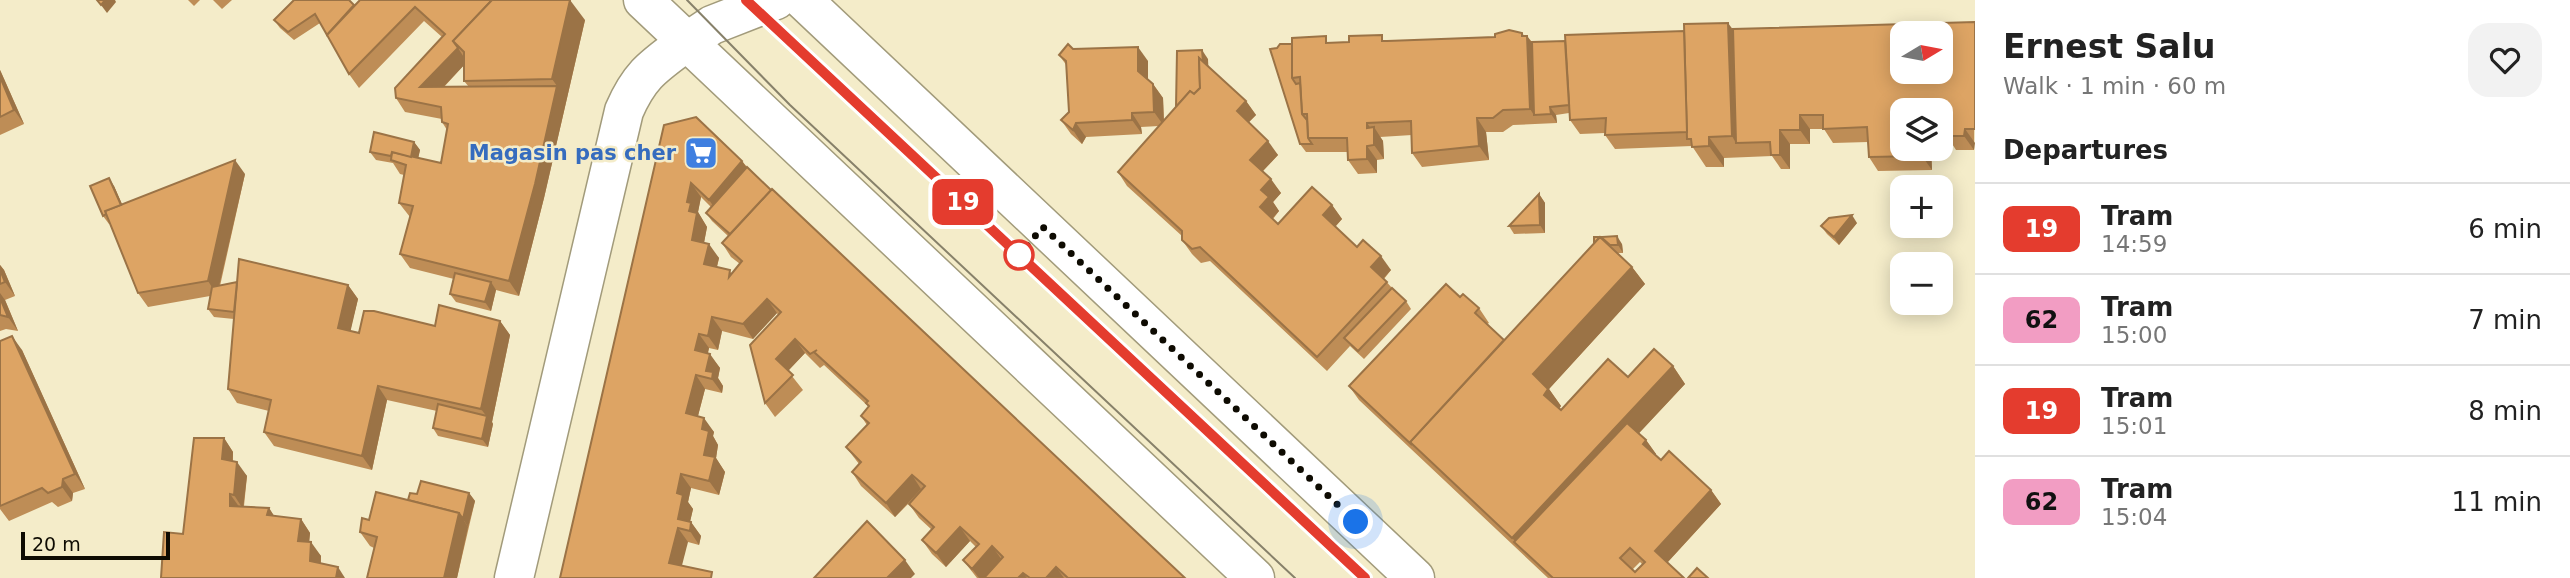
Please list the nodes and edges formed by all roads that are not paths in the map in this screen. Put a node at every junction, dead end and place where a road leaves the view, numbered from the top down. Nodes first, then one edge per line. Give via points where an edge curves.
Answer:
1 (643, 0) edge
2 (776, 0) edge
3 (803, 0) edge
4 (685, 43) junction
5 (514, 578) edge
6 (1255, 578) edge
7 (1415, 578) edge

1 - 4 main road
2 - 4 main road via 712,25
3 - 7 main road
4 - 5 main road via 648,70 624,111
4 - 6 main road

